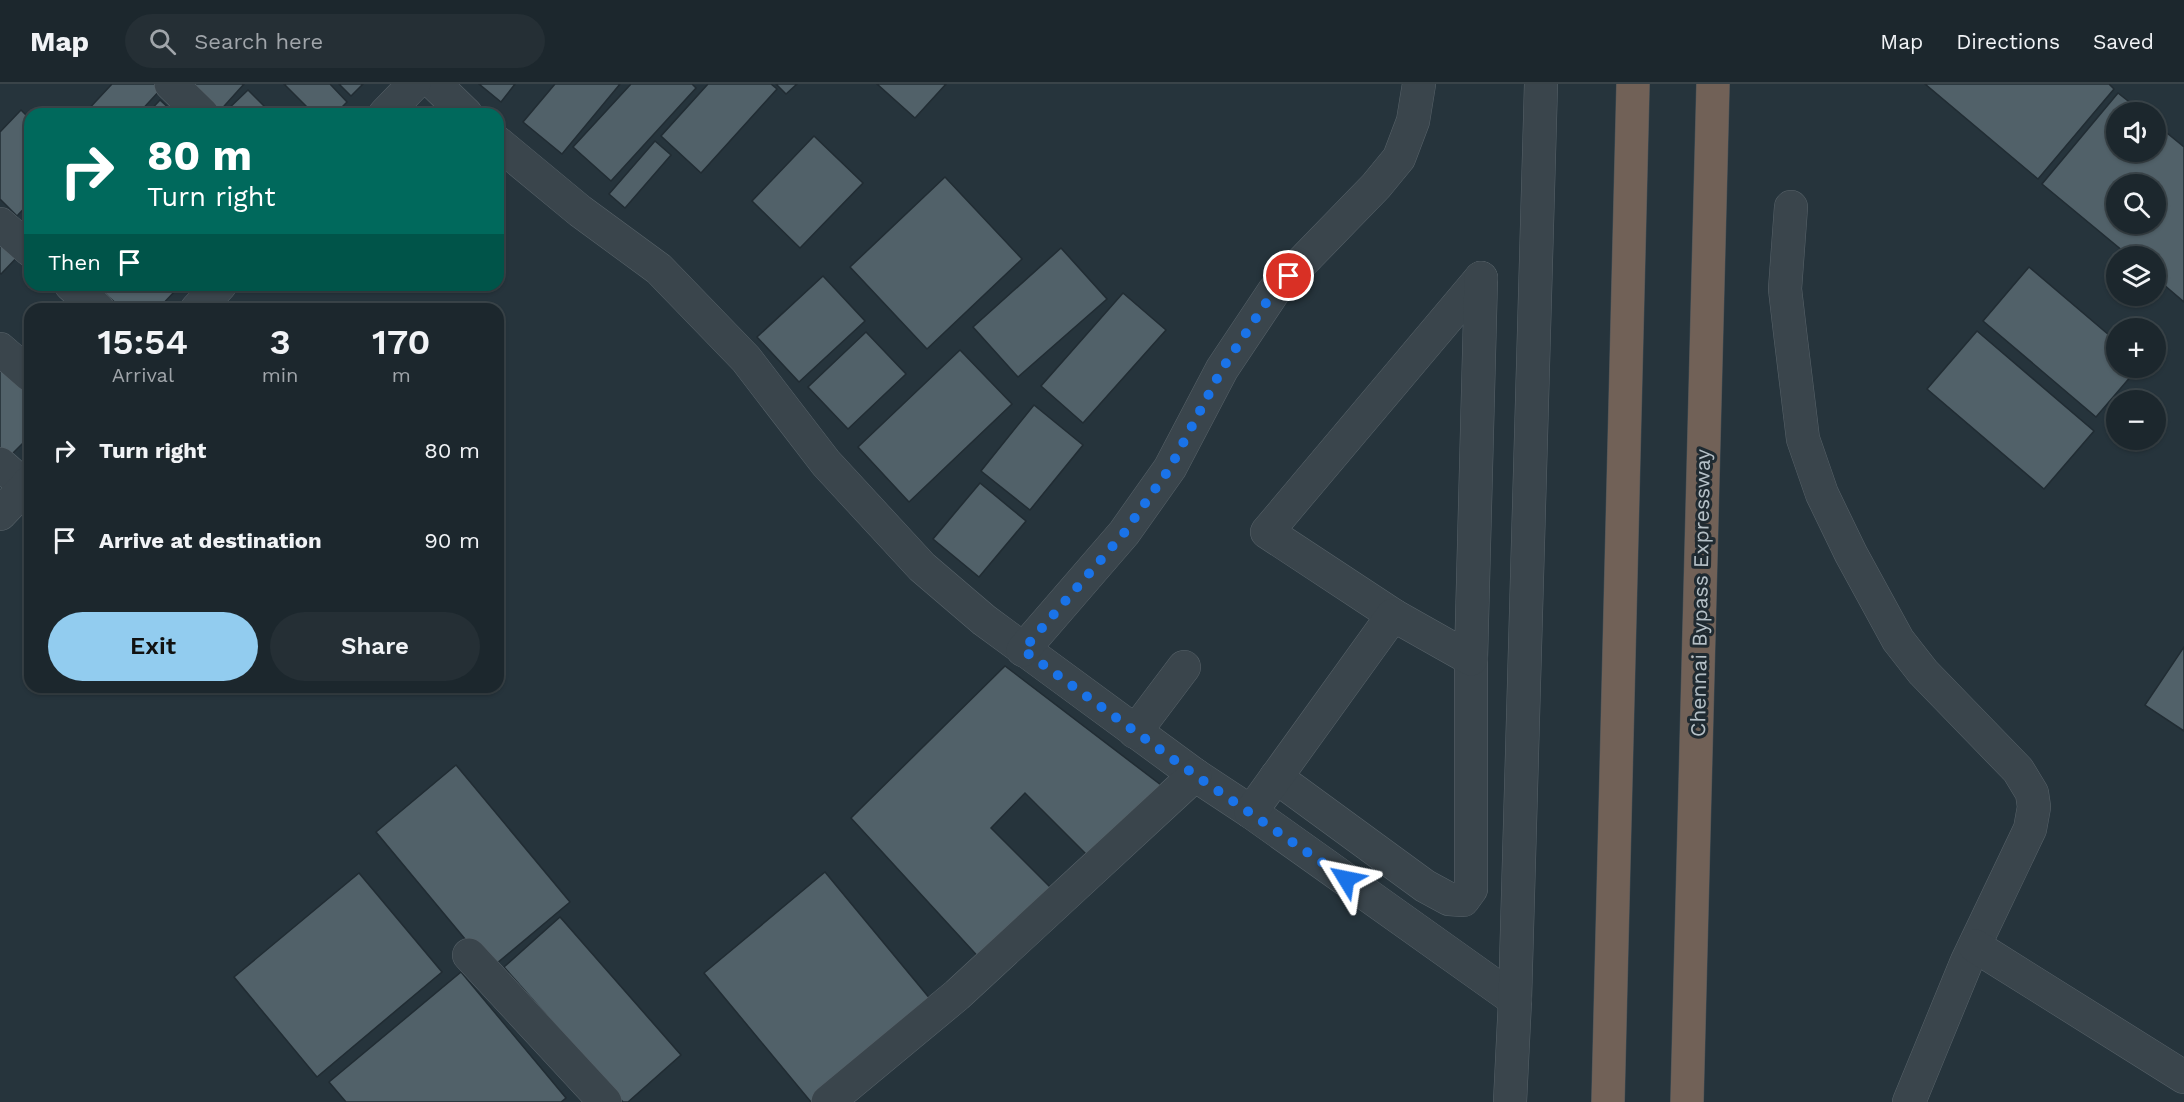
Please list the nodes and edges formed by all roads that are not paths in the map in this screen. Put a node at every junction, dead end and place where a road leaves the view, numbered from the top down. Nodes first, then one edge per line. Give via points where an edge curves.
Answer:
1 (171, 84) edge
2 (414, 84) edge
3 (435, 84) edge
4 (1419, 84) edge
5 (1541, 84) edge
6 (1633, 84) edge
7 (1713, 84) edge
8 (196, 108) edge
9 (391, 108) edge
10 (460, 108) edge
11 (504, 148) edge
12 (1791, 207) dead end
13 (0, 224) edge
14 (24, 245) edge
15 (78, 291) edge
16 (214, 291) edge
17 (91, 303) edge
18 (203, 303) edge
19 (0, 349) edge
20 (24, 370) edge
21 (0, 464) edge
22 (24, 482) edge
23 (24, 489) edge
24 (0, 514) edge
25 (1393, 615) junction
26 (1023, 650) junction
27 (1471, 659) junction
28 (1184, 667) dead end
29 (1135, 732) junction
30 (1195, 775) junction
31 (1276, 777) junction
32 (1251, 812) junction
33 (1975, 946) junction
34 (469, 955) dead end
35 (1515, 1000) junction
36 (2184, 1077) edge
37 (605, 1102) edge
38 (828, 1102) edge
39 (1510, 1102) edge
40 (1608, 1102) edge
41 (1687, 1102) edge
42 (1909, 1102) edge

1 - 8 street
2 - 9 street
3 - 10 street
4 - 26 street via 1413,121 1399,158 1274,291 1222,369 1170,468 1124,533
5 - 35 street
6 - 40 highway
7 - 41 highway, Chennai Bypass Expressway
11 - 26 street via 659,269 746,359 826,463 922,567
12 - 33 street via 1785,289 1793,364 1803,439 1822,494 1898,640 1923,672 2018,770 2032,793 2030,829
13 - 14 street
15 - 17 street
16 - 18 street
19 - 20 street
21 - 22 street
23 - 24 street
25 - 27 street
25 - 27 street via 1267,532 1481,278
25 - 31 street
26 - 29 street
27 - 31 street via 1472,889 1463,900 1449,899 1425,886
28 - 29 street
29 - 30 street
30 - 32 street
30 - 38 street via 957,995
31 - 32 street
32 - 35 street
33 - 36 street
33 - 42 street
34 - 37 street
35 - 39 street

